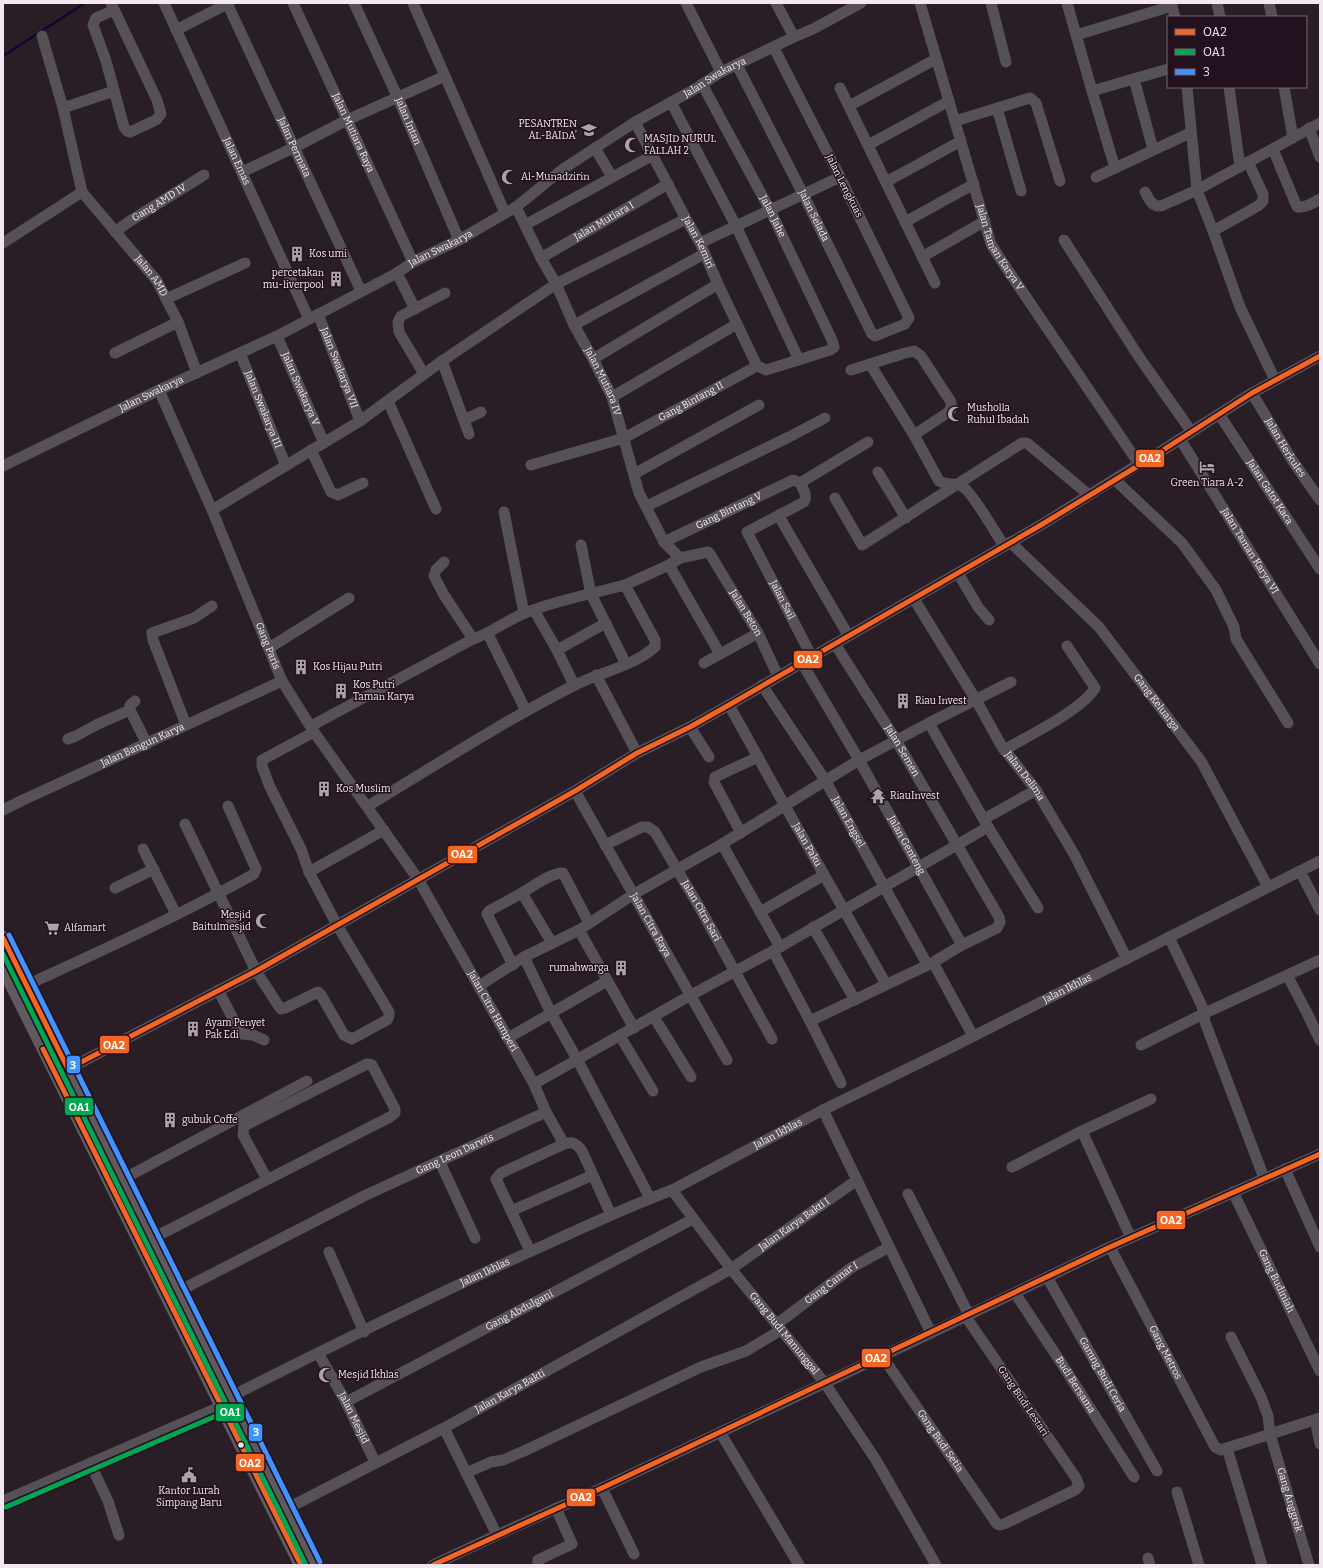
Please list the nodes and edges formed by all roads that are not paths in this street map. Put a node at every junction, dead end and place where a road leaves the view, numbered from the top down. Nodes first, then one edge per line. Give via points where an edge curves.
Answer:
1 (164, 3) edge
2 (228, 3) edge
3 (293, 3) edge
4 (354, 3) edge
5 (413, 3) edge
6 (686, 3) edge
7 (776, 3) edge
8 (861, 3) edge
9 (920, 3) edge
10 (991, 3) edge
11 (1067, 3) edge
12 (1217, 3) edge
13 (1269, 3) edge
14 (112, 7) edge
15 (1173, 9) edge
16 (1220, 16) edge
17 (1272, 16) edge
18 (176, 30) junction
19 (1076, 35) junction
20 (42, 36) dead end
21 (794, 37) junction
22 (774, 48) junction
23 (936, 58) junction
24 (1006, 62) dead end
25 (737, 65) junction
26 (1167, 69) edge
27 (722, 72) junction
28 (445, 76) junction
29 (1134, 79) junction
30 (702, 84) junction
31 (840, 88) dead end
32 (1186, 88) edge
33 (1229, 88) edge
34 (1284, 88) edge
35 (1092, 90) junction
36 (114, 91) junction
37 (398, 98) junction
38 (949, 101) junction
39 (671, 102) junction
40 (849, 106) junction
41 (63, 108) junction
42 (997, 108) junction
43 (347, 120) junction
44 (955, 121) junction
45 (635, 122) junction
46 (1320, 123) edge
47 (1309, 128) junction
48 (1190, 133) junction
49 (1293, 138) junction
50 (961, 141) junction
51 (868, 144) junction
52 (295, 147) junction
53 (594, 148) junction
54 (1153, 149) junction
55 (1273, 149) junction
56 (652, 155) junction
57 (1320, 156) edge
58 (1244, 164) junction
59 (1116, 168) junction
60 (242, 172) junction
61 (204, 175) dead end
62 (612, 177) junction
63 (840, 177) junction
64 (1096, 177) dead end
65 (886, 182) junction
66 (1060, 182) dead end
67 (668, 184) junction
68 (974, 184) junction
69 (1197, 190) junction
70 (1021, 191) dead end
71 (82, 192) junction
72 (1145, 192) dead end
73 (803, 194) junction
74 (1320, 199) edge
75 (516, 207) junction
76 (770, 210) junction
77 (505, 213) junction
78 (686, 220) junction
79 (985, 221) junction
80 (905, 222) junction
81 (525, 225) junction
82 (736, 226) junction
83 (1214, 231) junction
84 (115, 232) junction
85 (459, 240) junction
86 (1064, 240) dead end
87 (3, 243) edge
88 (700, 243) junction
89 (704, 254) junction
90 (922, 257) junction
91 (541, 258) junction
92 (413, 262) junction
93 (245, 263) dead end
94 (396, 273) junction
95 (935, 283) dead end
96 (556, 284) junction
97 (718, 284) junction
98 (361, 291) junction
99 (445, 293) dead end
100 (166, 299) junction
101 (414, 309) junction
102 (313, 316) junction
103 (178, 322) junction
104 (737, 324) junction
105 (905, 324) joint
106 (574, 325) junction
107 (277, 336) junction
108 (115, 353) dead end
109 (240, 353) junction
110 (1320, 356) edge
111 (593, 359) junction
112 (799, 360) junction
113 (442, 362) junction
114 (870, 364) junction
115 (757, 366) junction
116 (852, 370) dead end
117 (197, 373) junction
118 (424, 374) junction
119 (1275, 380) junction
120 (159, 390) junction
121 (1252, 393) junction
122 (612, 397) junction
123 (388, 400) junction
124 (759, 405) dead end
125 (481, 412) dead end
126 (1219, 414) junction
127 (825, 418) dead end
128 (464, 420) junction
129 (360, 421) junction
130 (1192, 431) junction
131 (469, 434) dead end
132 (914, 435) junction
133 (624, 438) junction
134 (1180, 439) junction
135 (868, 442) dead end
136 (324, 443) junction
137 (311, 450) junction
138 (1139, 464) junction
139 (531, 465) dead end
140 (3, 466) edge
141 (286, 466) junction
142 (878, 472) dead end
143 (634, 474) junction
144 (1115, 480) junction
145 (796, 481) junction
146 (363, 483) dead end
147 (958, 485) junction
148 (1089, 495) junction
149 (835, 498) dead end
150 (1320, 500) edge
151 (647, 506) junction
152 (436, 509) dead end
153 (212, 510) junction
154 (504, 512) dead end
155 (780, 514) junction
156 (906, 518) junction
157 (664, 542) junction
158 (1007, 544) junction
159 (581, 545) dead end
160 (680, 558) junction
161 (444, 562) dead end
162 (669, 565) junction
163 (1320, 570) edge
164 (958, 574) junction
165 (625, 585) junction
166 (591, 594) junction
167 (349, 598) dead end
168 (914, 599) junction
169 (212, 606) dead end
170 (529, 612) junction
171 (989, 620) dead end
172 (606, 623) junction
173 (758, 633) junction
174 (488, 634) junction
175 (848, 635) junction
176 (473, 639) junction
177 (835, 644) junction
178 (1067, 646) dead end
179 (269, 648) junction
180 (557, 650) junction
181 (720, 654) junction
182 (812, 657) junction
183 (704, 663) dead end
184 (802, 663) junction
185 (626, 664) junction
186 (1320, 664) edge
187 (596, 675) junction
188 (778, 676) junction
189 (282, 681) junction
190 (1011, 682) dead end
191 (574, 685) junction
192 (762, 685) junction
193 (976, 700) junction
194 (729, 705) junction
195 (526, 711) junction
196 (1288, 722) dead end
197 (929, 723) junction
198 (186, 725) junction
199 (690, 727) junction
200 (313, 729) junction
201 (68, 738) dead end
202 (896, 740) junction
203 (147, 744) junction
204 (1004, 750) junction
205 (637, 753) junction
206 (709, 757) dead end
207 (758, 757) junction
208 (859, 760) junction
209 (825, 780) junction
210 (1036, 790) junction
211 (575, 791) junction
212 (228, 806) dead end
213 (368, 806) junction
214 (785, 806) junction
215 (3, 810) edge
216 (986, 823) junction
217 (185, 824) dead end
218 (384, 830) junction
219 (741, 833) junction
220 (722, 844) junction
221 (605, 845) junction
222 (956, 845) junction
223 (144, 849) dead end
224 (1320, 861) edge
225 (919, 867) junction
226 (154, 869) junction
227 (677, 869) junction
228 (1300, 871) junction
229 (309, 872) junction
230 (824, 875) junction
231 (418, 879) junction
232 (885, 886) junction
233 (1268, 887) junction
234 (115, 888) dead end
235 (522, 893) junction
236 (634, 894) junction
237 (221, 897) junction
238 (1038, 908) dead end
239 (844, 910) junction
240 (1320, 910) edge
241 (760, 912) junction
242 (176, 914) junction
243 (589, 923) junction
244 (336, 925) junction
245 (813, 927) junction
246 (579, 930) junction
247 (1169, 937) junction
248 (3, 938) edge
249 (552, 943) junction
250 (962, 945) junction
251 (777, 949) junction
252 (524, 957) junction
253 (1126, 959) junction
254 (1320, 960) edge
255 (929, 963) junction
256 (513, 964) junction
257 (3, 967) edge
258 (256, 971) junction
259 (734, 972) junction
260 (1287, 975) junction
261 (607, 981) junction
262 (886, 984) junction
263 (27, 985) junction
264 (479, 986) junction
265 (218, 990) junction
266 (691, 995) junction
267 (854, 1000) junction
268 (551, 1013) junction
269 (1203, 1014) junction
270 (654, 1016) junction
271 (810, 1020) junction
272 (634, 1028) junction
273 (620, 1036) junction
274 (973, 1036) junction
275 (508, 1038) junction
276 (772, 1039) dead end
277 (264, 1040) dead end
278 (1320, 1040) edge
279 (1141, 1045) dead end
280 (577, 1060) junction
281 (727, 1060) dead end
282 (68, 1070) junction
283 (691, 1077) dead end
284 (841, 1083) dead end
285 (534, 1084) junction
286 (311, 1085) junction
287 (653, 1091) dead end
288 (1151, 1099) dead end
289 (823, 1110) junction
290 (546, 1112) junction
291 (1082, 1131) junction
292 (564, 1144) junction
293 (1320, 1154) edge
294 (440, 1162) junction
295 (1012, 1167) dead end
296 (1285, 1169) junction
297 (593, 1175) junction
298 (1264, 1178) junction
299 (123, 1179) junction
300 (267, 1179) junction
301 (857, 1180) junction
302 (672, 1190) junction
303 (1233, 1192) junction
304 (908, 1194) dead end
305 (650, 1198) junction
306 (511, 1211) junction
307 (611, 1215) junction
308 (693, 1219) junction
309 (153, 1238) junction
310 (474, 1238) dead end
311 (1130, 1238) junction
312 (889, 1247) junction
313 (1110, 1247) junction
314 (1320, 1247) edge
315 (530, 1251) junction
316 (329, 1252) dead end
317 (731, 1269) junction
318 (1047, 1277) junction
319 (179, 1291) junction
320 (1015, 1293) junction
321 (183, 1315) junction
322 (967, 1316) junction
323 (779, 1327) junction
324 (364, 1332) junction
325 (931, 1333) junction
326 (1230, 1337) dead end
327 (318, 1353) junction
328 (882, 1356) junction
329 (1320, 1371) edge
330 (824, 1382) junction
331 (226, 1402) junction
332 (346, 1402) junction
333 (1317, 1419) edge
334 (444, 1428) junction
335 (720, 1432) junction
336 (1270, 1434) junction
337 (1320, 1444) edge
338 (1228, 1448) junction
339 (376, 1462) junction
340 (90, 1463) junction
341 (1157, 1471) dead end
342 (466, 1473) junction
343 (1134, 1477) dead end
344 (602, 1488) junction
345 (1177, 1492) dead end
346 (3, 1501) edge
347 (556, 1508) junction
348 (286, 1509) junction
349 (1000, 1525) joint
350 (497, 1534) junction
351 (119, 1535) dead end
352 (634, 1554) dead end
353 (300, 1565) edge
354 (314, 1565) edge
355 (433, 1565) edge
356 (538, 1565) edge
357 (799, 1565) edge
358 (936, 1565) edge
359 (1199, 1565) edge
360 (1262, 1565) edge
361 (1309, 1565) edge

1 - 18 street, Jalan Emas
2 - 18 street
2 - 52 street, Jalan Permata
3 - 43 street, Jalan Mutiara Raya
4 - 37 street, Jalan Intan
5 - 28 street
6 - 27 street
7 - 21 street
8 - 21 street, Jalan Swakarya
9 - 23 street, Jalan Taman Karya V
10 - 24 street
11 - 19 street
12 - 16 street
13 - 17 street
14 - 36 street via 96,18 93,25
14 - 36 street via 157,100 161,114 156,120 138,130 127,131
15 - 19 street
18 - 60 street, Jalan Emas
19 - 35 street
20 - 41 street, Jalan AMD
21 - 22 street, Jalan Swakarya
22 - 25 street, Jalan Swakarya
22 - 63 street, Jalan Lengkuas
23 - 38 street, Jalan Taman Karya V
23 - 40 street
25 - 27 street, Jalan Swakarya
25 - 73 street, Jalan Selada
26 - 29 street
27 - 30 street, Jalan Swakarya
28 - 37 street
28 - 77 street
29 - 35 street
29 - 54 street
30 - 39 street, Jalan Swakarya
30 - 76 street, Jalan Jahe
31 - 40 street
32 - 48 street
33 - 58 street
34 - 49 street
35 - 59 street
36 - 41 street
37 - 43 street
37 - 85 street, Jalan Intan
38 - 44 street, Jalan Taman Karya V
38 - 51 street
39 - 45 street, Jalan Swakarya
39 - 82 street
40 - 51 street
41 - 71 street, Jalan AMD
42 - 44 street
42 - 66 street via 1030,98 1036,103
42 - 70 street
43 - 52 street
43 - 92 street, Jalan Mutiara Raya
44 - 50 street, Jalan Taman Karya V
45 - 53 street, Jalan Swakarya
45 - 56 street, Jalan Kemiri
46 - 47 street
47 - 49 street
47 - 57 street
48 - 54 street
48 - 69 street
49 - 55 street
50 - 65 street
50 - 68 street, Jalan Taman Karya V
51 - 65 street
52 - 60 street
52 - 98 street, Jalan Permata
53 - 62 street
53 - 75 street, Jalan Swakarya
54 - 59 street
55 - 58 street
55 - 74 street via 1297,207 1302,208
56 - 62 street
56 - 67 street, Jalan Kemiri
58 - 69 street
58 - 83 street via 1263,194 1262,201 1258,206
59 - 64 street
60 - 102 street, Jalan Emas
61 - 84 street, Gang AMD IV
62 - 81 street
63 - 73 street
63 - 105 street, Jalan Lengkuas via 909,318
65 - 80 street
67 - 78 street, Jalan Kemiri
67 - 91 street, Jalan Mutiara I
68 - 79 street, Jalan Taman Karya V
68 - 80 street
69 - 72 street via 1156,207
69 - 83 street
71 - 84 street, Jalan AMD
71 - 87 street
73 - 76 street
73 - 105 street, Jalan Selada via 872,334 875,336
75 - 77 street, Jalan Swakarya
75 - 81 street, Jalan Mutiara IV
76 - 82 street
76 - 112 street, Jalan Jahe via 834,347
77 - 85 street, Jalan Swakarya
78 - 88 street, Jalan Kemiri
78 - 96 street
79 - 90 street
79 - 138 street, Jalan Taman Karya V via 991,244 999,257
80 - 90 street
81 - 91 street, Jalan Mutiara IV
82 - 88 street
82 - 112 street
83 - 119 street via 1240,307
84 - 100 street, Jalan AMD via 157,281
85 - 92 street, Jalan Swakarya
86 - 130 street via 1139,357
88 - 89 street, Jalan Kemiri
89 - 97 street, Jalan Kemiri
89 - 106 street
90 - 95 street
91 - 96 street, Jalan Mutiara IV
92 - 94 street, Jalan Swakarya
93 - 100 street
94 - 98 street, Jalan Swakarya
94 - 101 street
96 - 106 street, Jalan Mutiara IV
96 - 113 street
97 - 104 street, Jalan Kemiri
97 - 111 street
98 - 102 street, Jalan Swakarya
99 - 101 street
100 - 103 street, Jalan AMD
101 - 118 street via 401,316 398,322 399,332
102 - 107 street, Jalan Swakarya
102 - 129 street, Jalan Swakarya VII
103 - 108 street
103 - 117 street, Jalan AMD
104 - 115 street, Jalan Kemiri
104 - 122 street
106 - 111 street, Jalan Mutiara IV
107 - 109 street, Jalan Swakarya
107 - 136 street, Jalan Swakarya V
109 - 117 street, Jalan Swakarya
109 - 141 street, Jalan Swakarya III
110 - 119 street
111 - 122 street, Jalan Mutiara IV
112 - 115 street via 766,370
113 - 118 street
113 - 128 street
114 - 116 street
114 - 132 street
114 - 132 street via 914,352 926,362 951,402 951,409 947,413
115 - 133 street, Gang Bintang II
117 - 120 street, Jalan Swakarya
118 - 123 street
119 - 121 street
120 - 140 street, Jalan Swakarya
120 - 153 street, Gang Paris
121 - 126 street
121 - 150 street, Jalan Herkules via 1292,460
122 - 133 street, Jalan Mutiara IV
123 - 129 street
123 - 152 street
124 - 143 street
125 - 128 street
126 - 130 street
126 - 163 street, Jalan Gatot Kaca
127 - 151 street
128 - 131 street
129 - 136 street
130 - 134 street
132 - 147 street via 939,481 945,485
133 - 139 street, Gang Bintang II
133 - 143 street, Jalan Mutiara IV
134 - 138 street
134 - 186 street, Jalan Taman Karya VI
135 - 145 street, Gang Bintang V
136 - 137 street
137 - 141 street
137 - 146 street via 334,494 338,495
138 - 144 street
141 - 153 street
142 - 156 street
143 - 151 street, Jalan Mutiara IV via 639,493
144 - 148 street
144 - 196 street via 1182,543 1216,590 1234,627 1236,638
145 - 155 street via 806,500
145 - 157 street, Gang Bintang V
147 - 148 street via 1022,443 1028,443
147 - 156 street
147 - 158 street, Gang Keluarga via 968,491
148 - 158 street
149 - 156 street via 862,545
151 - 157 street, Jalan Mutiara IV
153 - 179 street, Gang Paris
154 - 170 street
155 - 175 street
155 - 182 street, Jalan Sail via 747,532
157 - 160 street, Jalan Mutiara IV
158 - 164 street
158 - 233 street, Gang Keluarga via 1099,627 1201,761
159 - 166 street
160 - 162 street
160 - 173 street, Jalan Beton via 708,552
161 - 176 street via 434,576
162 - 165 street
162 - 181 street
164 - 168 street
164 - 171 street
165 - 166 street
165 - 185 street via 655,640 655,647 647,654
166 - 170 street via 558,601
166 - 172 street
167 - 179 street
168 - 175 street
168 - 193 street, Jalan Delima
169 - 198 street via 194,618 152,633
170 - 174 street
170 - 180 street
172 - 180 street
172 - 185 street
173 - 181 street
173 - 188 street, Jalan Beton
174 - 176 street
174 - 195 street
175 - 177 street
176 - 200 street
177 - 182 street
177 - 202 street, Jalan Semen
178 - 204 street via 1095,688 1091,695 1076,708
179 - 189 street, Gang Paris
180 - 191 street
181 - 183 street
182 - 184 street
184 - 188 street
184 - 208 street, Jalan Genteng
185 - 187 street
187 - 191 street
187 - 205 street
188 - 192 street
189 - 198 street, Jalan Bangun Karya
189 - 200 street, Gang Paris
190 - 193 street
191 - 195 street
192 - 194 street
192 - 209 street, Jalan Engsel
193 - 197 street
193 - 204 street, Jalan Delima
194 - 199 street
194 - 207 street, Jalan Paku
195 - 213 street
197 - 202 street
197 - 216 street
198 - 203 street, Jalan Bangun Karya
199 - 205 street
199 - 206 street
200 - 213 street, Gang Paris
200 - 229 street via 262,760 270,786
201 - 203 street via 132,705
202 - 208 street
202 - 222 street, Jalan Semen
203 - 215 street, Jalan Bangun Karya
204 - 210 street, Jalan Delima
205 - 211 street
207 - 214 street, Jalan Paku
207 - 219 street via 715,777 714,782
208 - 209 street
208 - 225 street, Jalan Genteng
209 - 214 street
209 - 232 street, Jalan Engsel
210 - 216 street
210 - 253 street, Jalan Delima via 1086,875
211 - 221 street, Jalan Citra Raya
211 - 231 street
212 - 237 street via 256,869 254,874
213 - 218 street, Gang Paris
214 - 219 street
214 - 230 street, Jalan Paku
216 - 222 street
216 - 238 street
217 - 237 street
218 - 229 street
218 - 231 street, Gang Paris
219 - 220 street
220 - 227 street
220 - 241 street
221 - 227 street, Jalan Citra Sari via 642,827 648,827 654,832
221 - 236 street, Jalan Citra Raya
222 - 225 street
222 - 250 street, Jalan Semen via 1000,922 997,928
223 - 226 street
224 - 228 street, Jalan Ikhlas
225 - 232 street
225 - 250 street, Jalan Genteng
226 - 234 street
226 - 242 street
227 - 236 street
227 - 259 street, Jalan Citra Sari
228 - 233 street, Jalan Ikhlas
228 - 240 street
229 - 244 street
230 - 239 street, Jalan Paku
230 - 241 street
231 - 244 street
231 - 264 street, Jalan Citra Hamperi
232 - 239 street
232 - 255 street, Jalan Engsel
233 - 247 street, Jalan Ikhlas
235 - 243 street via 553,875 563,873
235 - 249 street
235 - 256 street via 487,914
236 - 243 street
236 - 266 street, Jalan Citra Raya
237 - 242 street
237 - 258 street
239 - 245 street
239 - 262 street, Jalan Paku
241 - 251 street
242 - 263 street
243 - 246 street
244 - 258 street
244 - 258 street via 389,1012 387,1020 352,1039 347,1038 318,992 281,1008
245 - 251 street
245 - 267 street
246 - 249 street
246 - 261 street
247 - 253 street, Jalan Ikhlas
247 - 269 street via 1202,1006
248 - 263 main road
249 - 252 street
250 - 255 street
251 - 259 street
251 - 271 street
252 - 256 street
252 - 268 street
253 - 274 street, Jalan Ikhlas
254 - 260 street
255 - 262 street
255 - 274 street, Jalan Engsel via 934,964
256 - 264 street
257 - 321 main road
258 - 265 street
259 - 266 street
259 - 276 street, Jalan Citra Sari
260 - 269 street
260 - 278 street
261 - 268 street
261 - 272 street
262 - 267 street
263 - 282 main road
264 - 275 street, Jalan Citra Hamperi
265 - 277 street via 240,1032
265 - 282 street
266 - 270 street
266 - 281 street, Jalan Citra Raya
267 - 271 street
268 - 275 street
268 - 280 street
269 - 279 street
269 - 298 street
270 - 272 street
270 - 283 street
271 - 284 street
272 - 273 street
273 - 280 street
273 - 287 street
274 - 289 street, Jalan Ikhlas
275 - 285 street, Jalan Citra Hamperi
280 - 285 street
280 - 305 street
282 - 299 main road
285 - 290 street, Jalan Citra Hamperi
286 - 299 street
286 - 300 street via 244,1126 243,1135
286 - 300 street via 367,1064 372,1065 395,1113
288 - 291 street
289 - 301 street
289 - 302 street, Jalan Ikhlas
290 - 292 street, Jalan Citra Hamperi
290 - 294 street, Gang Leon Darwis
291 - 295 street
291 - 311 street
292 - 297 street via 575,1144 582,1151
292 - 306 street via 497,1177 497,1183
293 - 296 street
294 - 310 street
294 - 319 street, Gang Leon Darwis via 364,1196
296 - 298 street
296 - 314 street
297 - 306 street
297 - 307 street
298 - 303 street
299 - 309 main road
300 - 309 street
301 - 312 street
301 - 317 street, Jalan Karya Bakti I
302 - 305 street, Jalan Ikhlas
302 - 308 street, Gang Budi Manunggal
303 - 311 street
303 - 329 street, Gang Budiniah
304 - 322 street, Gang Budi Lestari
305 - 307 street, Jalan Ikhlas
306 - 315 street
307 - 315 street, Jalan Ikhlas
308 - 317 street, Gang Budi Manunggal
308 - 332 street, Gang Abdulgani
309 - 319 main road
311 - 313 street
312 - 323 street, Gang Camar I via 851,1268
312 - 325 street
313 - 318 street
313 - 338 street, Gang Metros via 1215,1447 1221,1450
315 - 324 street, Jalan Ikhlas
316 - 324 street
317 - 323 street, Gang Budi Manunggal
317 - 334 street, Jalan Karya Bakti
318 - 320 street
318 - 341 street, Gamng Budi Ceria
319 - 321 main road
320 - 322 street
320 - 343 street, Budi Bersama
321 - 331 main road
322 - 325 street
322 - 349 street, Gang Budi Lestari via 1079,1486
323 - 330 street, Gang Budi Manunggal
323 - 342 street, Gang Camar I via 742,1352 701,1367 503,1460 496,1460
324 - 327 street, Jalan Ikhlas
325 - 328 street
326 - 336 street, Gang Anggrek via 1268,1416
327 - 331 street, Jalan Ikhlas
327 - 332 street, Jalan Mesjid
328 - 330 street
328 - 349 street, Gang Budi Setia
330 - 335 street
330 - 358 street, Gang Budi Manunggal via 876,1460
331 - 340 street, Jalan Ikhlas
331 - 348 main road
331 - 353 main road
332 - 339 street, Jalan Mesjid
333 - 336 street
333 - 337 street
334 - 339 street, Jalan Karya Bakti
334 - 342 street
335 - 344 street
335 - 357 street
336 - 338 street
336 - 361 street, Gang Anggrek
338 - 360 street
339 - 348 street, Jalan Karya Bakti
340 - 346 street, Jalan Ikhlas
340 - 351 street via 108,1501
342 - 350 street
344 - 347 street
344 - 352 street
345 - 359 street
347 - 350 street
347 - 356 street via 572,1544 538,1560
348 - 354 main road
350 - 355 street

